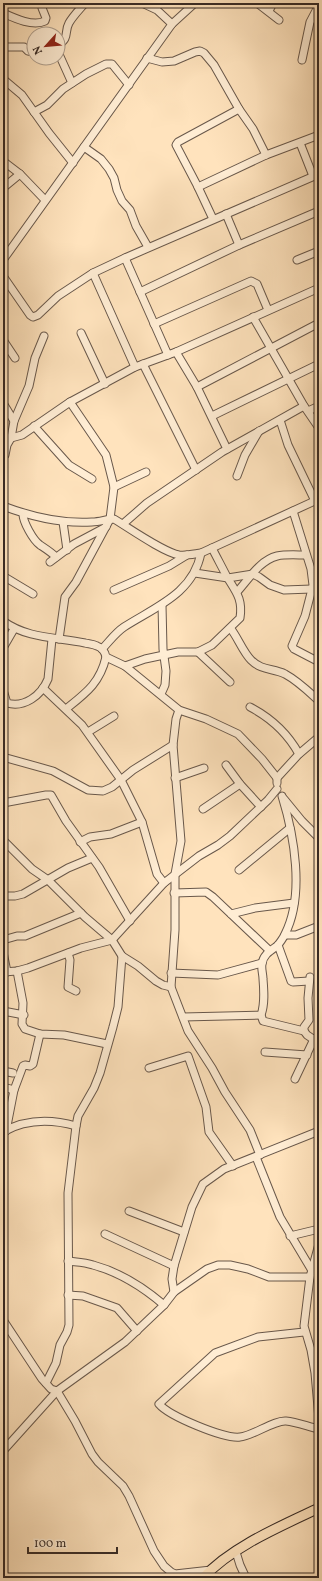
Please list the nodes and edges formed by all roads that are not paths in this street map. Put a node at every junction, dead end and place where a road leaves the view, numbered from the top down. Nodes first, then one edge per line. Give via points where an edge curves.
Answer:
1 (42, 3) edge
2 (86, 3) edge
3 (142, 3) edge
4 (195, 3) edge
5 (257, 3) edge
6 (273, 3) edge
7 (319, 5) edge
8 (269, 11) junction
9 (3, 13) edge
10 (280, 20) dead end
11 (172, 24) junction
12 (66, 38) edge
13 (3, 47) edge
14 (26, 49) edge
15 (147, 58) junction
16 (302, 60) dead end
17 (64, 66) edge
18 (4, 80) edge
19 (72, 83) junction
20 (129, 84) junction
21 (239, 109) junction
22 (34, 112) junction
23 (319, 135) edge
24 (300, 143) junction
25 (84, 146) junction
26 (266, 155) junction
27 (3, 161) edge
28 (73, 162) junction
29 (20, 174) junction
30 (316, 175) edge
31 (198, 187) junction
32 (3, 188) edge
33 (45, 200) junction
34 (319, 211) edge
35 (226, 214) junction
36 (213, 219) junction
37 (240, 245) junction
38 (148, 247) junction
39 (319, 250) edge
40 (125, 258) junction
41 (3, 260) edge
42 (297, 260) dead end
43 (93, 273) junction
44 (3, 276) edge
45 (319, 288) edge
46 (140, 292) junction
47 (268, 310) junction
48 (253, 317) junction
49 (319, 323) edge
50 (154, 324) junction
51 (81, 333) dead end
52 (44, 336) dead end
53 (3, 340) edge
54 (271, 348) junction
55 (176, 352) junction
56 (168, 355) junction
57 (15, 358) dead end
58 (143, 364) junction
59 (319, 364) edge
60 (135, 367) junction
61 (288, 378) junction
62 (105, 384) junction
63 (197, 387) junction
64 (70, 402) junction
65 (3, 403) edge
66 (319, 406) edge
67 (306, 409) junction
68 (212, 416) junction
69 (280, 420) junction
70 (14, 421) junction
71 (34, 426) junction
72 (319, 428) edge
73 (259, 431) junction
74 (11, 438) junction
75 (227, 449) junction
76 (3, 457) edge
77 (196, 470) junction
78 (146, 472) dead end
79 (237, 476) dead end
80 (92, 479) dead end
81 (114, 487) junction
82 (317, 500) edge
83 (3, 506) edge
84 (293, 511) junction
85 (23, 514) junction
86 (110, 519) junction
87 (63, 522) junction
88 (123, 524) junction
89 (106, 526) junction
90 (212, 548) junction
91 (67, 550) junction
92 (201, 553) junction
93 (187, 555) junction
94 (306, 555) junction
95 (194, 573) junction
96 (253, 574) junction
97 (3, 576) edge
98 (228, 578) junction
99 (315, 587) edge
100 (114, 590) dead end
101 (237, 592) junction
102 (33, 594) dead end
103 (162, 605) junction
104 (3, 621) edge
105 (231, 628) junction
106 (14, 629) junction
107 (56, 639) junction
108 (3, 648) edge
109 (102, 649) junction
110 (198, 652) junction
111 (165, 655) junction
112 (106, 657) junction
113 (319, 662) edge
114 (126, 666) junction
115 (230, 682) dead end
116 (43, 688) junction
117 (3, 690) edge
118 (160, 694) junction
119 (319, 701) edge
120 (250, 707) dead end
121 (66, 708) junction
122 (179, 710) junction
123 (114, 716) dead end
124 (88, 732) junction
125 (319, 737) edge
126 (173, 745) junction
127 (299, 754) junction
128 (3, 757) edge
129 (226, 765) dead end
130 (204, 768) dead end
131 (175, 778) junction
132 (277, 778) junction
133 (121, 780) junction
134 (240, 784) junction
135 (277, 789) junction
136 (282, 796) junction
137 (3, 803) edge
138 (261, 807) junction
139 (203, 809) dead end
140 (142, 822) junction
141 (290, 828) junction
142 (319, 838) edge
143 (3, 840) edge
144 (80, 842) junction
145 (92, 858) junction
146 (239, 870) dead end
147 (175, 874) junction
148 (48, 880) junction
149 (164, 883) junction
150 (174, 893) junction
151 (3, 896) edge
152 (294, 903) junction
153 (82, 913) junction
154 (232, 914) junction
155 (130, 921) junction
156 (319, 926) edge
157 (285, 935) junction
158 (3, 940) edge
159 (112, 940) junction
160 (278, 945) junction
161 (269, 950) junction
162 (3, 952) edge
163 (68, 953) junction
164 (122, 956) junction
165 (262, 963) junction
166 (17, 971) junction
167 (5, 972) edge
168 (171, 973) junction
169 (171, 987) junction
170 (76, 991) dead end
171 (3, 1011) edge
172 (24, 1015) junction
173 (261, 1015) junction
174 (183, 1017) junction
175 (304, 1031) junction
176 (40, 1034) junction
177 (316, 1041) edge
178 (107, 1044) junction
179 (200, 1051) junction
180 (264, 1052) dead end
181 (307, 1055) junction
182 (188, 1056) junction
183 (149, 1068) dead end
184 (3, 1071) edge
185 (13, 1073) dead end
186 (295, 1079) dead end
187 (3, 1087) edge
188 (14, 1090) junction
189 (76, 1126) junction
190 (319, 1131) edge
191 (4, 1132) edge
192 (258, 1156) junction
193 (233, 1166) junction
194 (129, 1211) dead end
195 (319, 1229) edge
196 (184, 1232) junction
197 (105, 1234) dead end
198 (290, 1236) junction
199 (319, 1244) edge
200 (68, 1261) junction
201 (174, 1266) junction
202 (311, 1269) junction
203 (310, 1277) junction
204 (174, 1292) junction
205 (68, 1295) junction
206 (164, 1305) junction
207 (3, 1320) edge
208 (137, 1331) junction
209 (304, 1332) junction
210 (46, 1384) junction
211 (57, 1391) junction
212 (319, 1419) edge
213 (319, 1429) edge
214 (3, 1451) edge
215 (319, 1508) edge
216 (236, 1552) junction
217 (211, 1570) junction
218 (172, 1576) edge
219 (202, 1578) edge
220 (246, 1578) edge

1 - 9 street via 46,18 40,23 13,18
2 - 12 street via 68,24
3 - 11 street via 157,10
4 - 11 street
5 - 8 street
6 - 8 street
7 - 16 street via 310,22
8 - 10 street
11 - 15 street
13 - 14 street
15 - 20 street
15 - 21 street via 162,62 174,61 195,52 204,52
17 - 19 street
18 - 22 street via 22,95
19 - 20 street via 109,63
19 - 22 street via 47,106
20 - 25 street
21 - 26 street
21 - 31 street via 176,145
22 - 28 street
23 - 24 street
24 - 26 street
24 - 30 street
25 - 28 street
25 - 38 street via 109,169 120,196 130,210
26 - 31 street
27 - 29 street
28 - 33 street
29 - 32 street
29 - 33 street
30 - 35 street
31 - 36 street
33 - 41 street
34 - 37 street
35 - 36 street
35 - 37 street
36 - 38 street
37 - 46 street
38 - 40 street
39 - 42 street
40 - 43 street
40 - 46 street
43 - 44 street via 58,296 38,315 33,316
43 - 60 street
45 - 47 street
46 - 50 street
47 - 48 street
47 - 50 street via 257,284 251,281
48 - 54 street
48 - 55 street
49 - 54 street
50 - 56 street
51 - 62 street
52 - 70 street via 35,358 29,386
53 - 57 street
54 - 61 street
54 - 63 street
55 - 56 street
55 - 63 street
56 - 58 street
58 - 60 street
58 - 77 street
59 - 61 street
60 - 62 street
61 - 67 street
61 - 68 street
62 - 64 street
63 - 68 street
64 - 71 street
64 - 81 street via 106,455
65 - 70 street
66 - 67 street
67 - 69 street
67 - 72 street
68 - 75 street
69 - 73 street
69 - 82 street via 288,445
70 - 74 street
71 - 74 street via 22,435
71 - 80 street via 69,465
73 - 75 street
73 - 79 street via 245,455
74 - 76 street
75 - 77 street
77 - 88 street via 147,503
78 - 81 street
81 - 86 street
82 - 84 street
83 - 85 street
84 - 90 street
84 - 94 street
85 - 87 street
85 - 91 street via 25,523 38,544 51,552 53,560
86 - 87 street
86 - 88 street
86 - 89 street
87 - 91 street
88 - 93 street via 165,549 178,555
89 - 91 street
89 - 107 street via 76,582 65,597
90 - 92 street
90 - 98 street
92 - 93 street
92 - 95 street
93 - 100 street via 169,566
94 - 96 street via 272,558
94 - 99 street
95 - 98 street
95 - 103 street via 185,586
96 - 98 street
96 - 99 street via 284,590
96 - 101 street
97 - 102 street
98 - 101 street
99 - 113 street via 292,646
101 - 105 street via 241,613
103 - 109 street via 118,632
103 - 111 street
104 - 106 street
105 - 110 street via 212,645
105 - 119 street via 250,660 268,670 285,674
106 - 107 street
106 - 108 street
107 - 109 street via 97,645
107 - 116 street via 48,679
109 - 112 street
110 - 111 street
110 - 115 street
111 - 114 street
111 - 118 street via 166,679
112 - 114 street
112 - 121 street via 92,687
114 - 118 street
116 - 117 street via 28,702 18,704 7,703
116 - 121 street
118 - 122 street
120 - 127 street via 277,725
121 - 124 street
122 - 126 street
122 - 132 street via 238,734
123 - 124 street
124 - 133 street
125 - 127 street
126 - 131 street
126 - 133 street
127 - 132 street
128 - 133 street via 53,771 88,790 103,791
129 - 134 street
130 - 131 street
131 - 147 street via 181,841
132 - 135 street
133 - 140 street
134 - 138 street
134 - 139 street
135 - 136 street
135 - 138 street
136 - 141 street
136 - 142 street
137 - 144 street via 51,796
138 - 147 street via 218,845
140 - 144 street via 112,834 90,837
140 - 149 street via 157,874
141 - 146 street
141 - 152 street via 295,864
143 - 148 street via 32,869
144 - 145 street
145 - 148 street
145 - 155 street
147 - 149 street
147 - 150 street
148 - 151 street via 23,894
148 - 153 street
149 - 155 street
150 - 154 street via 206,892
150 - 168 street via 175,930
152 - 154 street
152 - 157 street
153 - 158 street via 25,936
153 - 159 street
154 - 161 street
155 - 159 street
156 - 157 street via 296,935
157 - 160 street
159 - 163 street
159 - 164 street
160 - 161 street
160 - 175 street via 291,981 310,979 309,1020
161 - 165 street
162 - 167 street
163 - 166 street
163 - 170 street via 68,987
164 - 169 street via 156,981
164 - 178 street via 118,1007
165 - 168 street via 218,975
165 - 173 street via 264,1008
166 - 167 street
166 - 172 street
168 - 169 street
169 - 174 street
171 - 172 street
172 - 176 street via 24,1028
173 - 174 street
173 - 175 street via 263,1021
174 - 179 street
175 - 177 street
176 - 178 street via 64,1035
176 - 188 street via 33,1064 22,1066
177 - 181 street
178 - 189 street via 100,1073 78,1116
179 - 182 street
179 - 192 street via 250,1130
180 - 181 street
181 - 186 street
182 - 183 street
182 - 193 street via 206,1107 209,1132
184 - 185 street
187 - 188 street
188 - 191 street
189 - 191 street via 54,1122 28,1122
189 - 200 street via 68,1193
190 - 192 street
192 - 193 street
192 - 198 street via 280,1217
193 - 196 street via 219,1172 203,1184
194 - 196 street
195 - 198 street
196 - 201 street
197 - 201 street
198 - 202 street
199 - 202 street
200 - 205 street
200 - 206 street via 92,1264 109,1270 147,1291
201 - 204 street
202 - 203 street
203 - 204 street via 269,1277 240,1266 218,1265 207,1269
203 - 209 street
204 - 206 street
205 - 208 street via 83,1296 117,1308
205 - 210 street via 68,1332 60,1345 56,1363
206 - 208 street
207 - 210 street
208 - 211 street
209 - 212 street via 312,1357
209 - 213 street via 258,1337 215,1353 159,1404 176,1416 230,1436 241,1437 285,1421
210 - 211 street via 51,1390
211 - 214 street
211 - 218 street via 92,1454 123,1486 154,1551
215 - 216 main road
216 - 217 main road
216 - 220 street
217 - 218 street
217 - 219 main road

